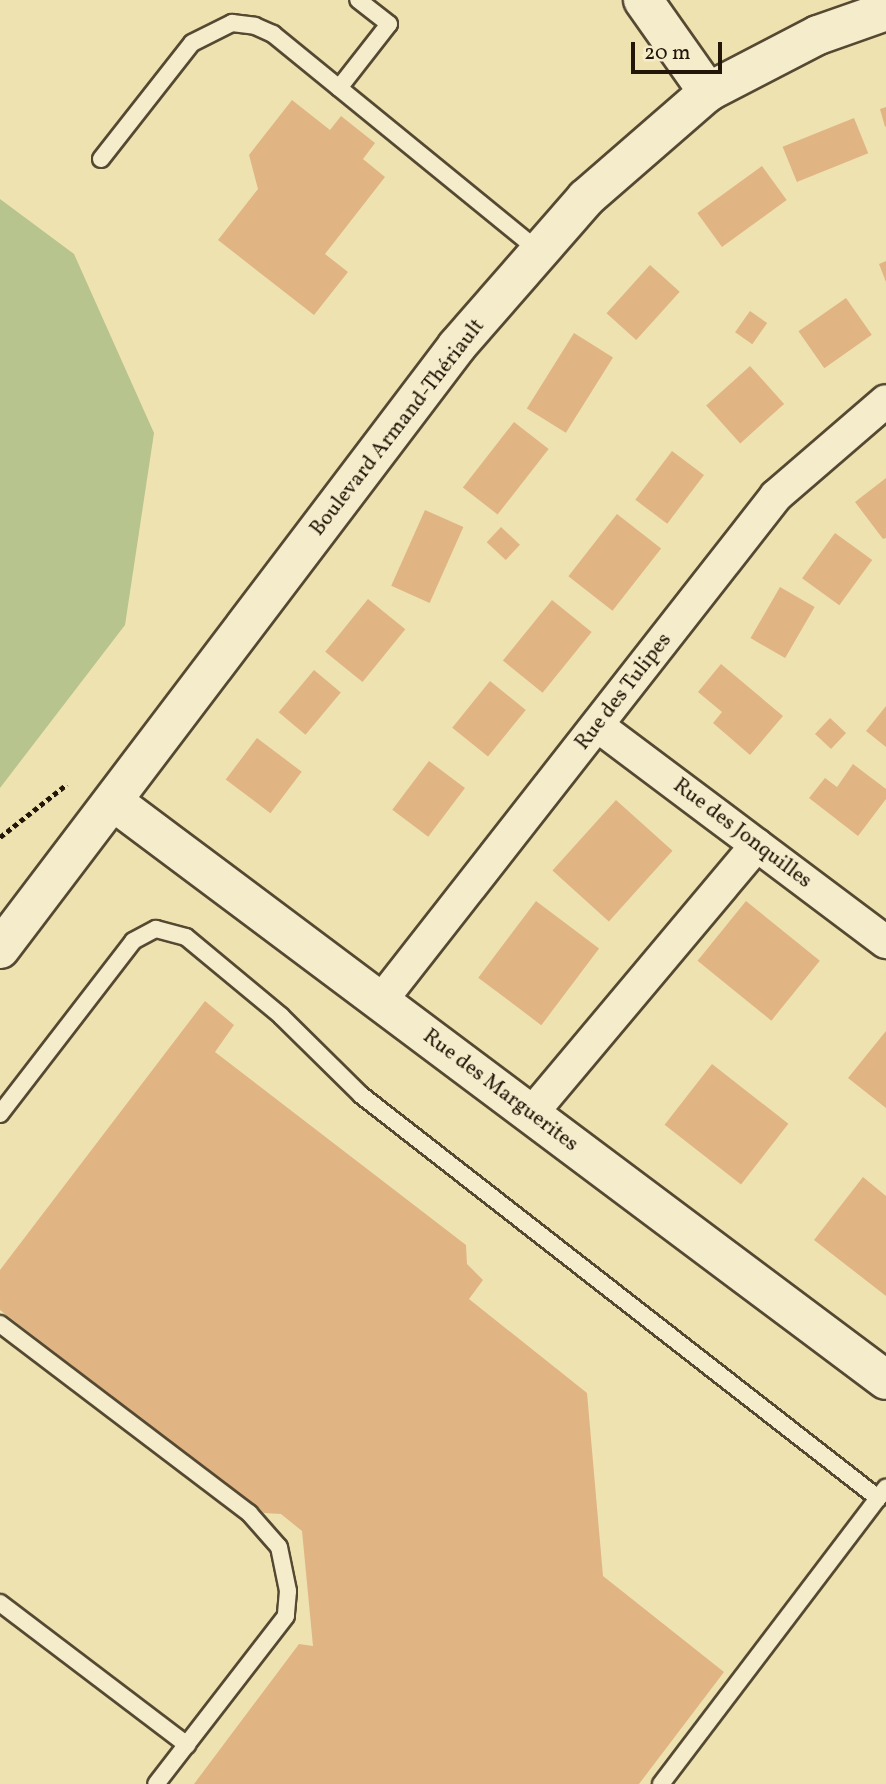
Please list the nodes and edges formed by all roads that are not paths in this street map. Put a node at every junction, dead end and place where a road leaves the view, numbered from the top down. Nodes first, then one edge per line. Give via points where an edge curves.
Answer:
1 (358, 0) edge
2 (643, 0) edge
3 (886, 11) edge
4 (339, 88) junction
5 (708, 92) junction
6 (101, 159) dead end
7 (539, 251) junction
8 (886, 401) edge
9 (598, 726) junction
10 (114, 802) junction
11 (757, 845) junction
12 (884, 938) edge
13 (0, 949) edge
14 (380, 1002) junction
15 (0, 1114) edge
16 (531, 1114) junction
17 (0, 1324) edge
18 (886, 1380) edge
19 (882, 1493) edge
20 (0, 1603) edge
21 (187, 1745) junction
22 (156, 1784) edge
23 (661, 1784) edge

1 - 4 lane via 389,24
2 - 5 street
3 - 5 street, Boulevard Armand-Thériault via 818,35
4 - 6 lane via 273,34 232,23 192,43
4 - 7 lane
5 - 7 street, Boulevard Armand-Thériault via 629,158
7 - 10 street, Boulevard Armand-Thériault via 457,346
8 - 9 street, Rue des Tulipes via 776,496
9 - 11 street, Rue des Jonquilles
9 - 14 street, Rue des Tulipes
10 - 13 street, Boulevard Armand-Thériault
10 - 14 street, Rue des Marguerites
11 - 12 street, Rue des Jonquilles
11 - 16 street
14 - 16 street, Rue des Marguerites
15 - 19 lane via 133,941 156,929 186,937 281,1016 361,1095
16 - 18 street, Rue des Marguerites
17 - 21 lane via 248,1513 279,1547 288,1591 286,1616
19 - 23 lane
20 - 21 lane
21 - 22 lane

